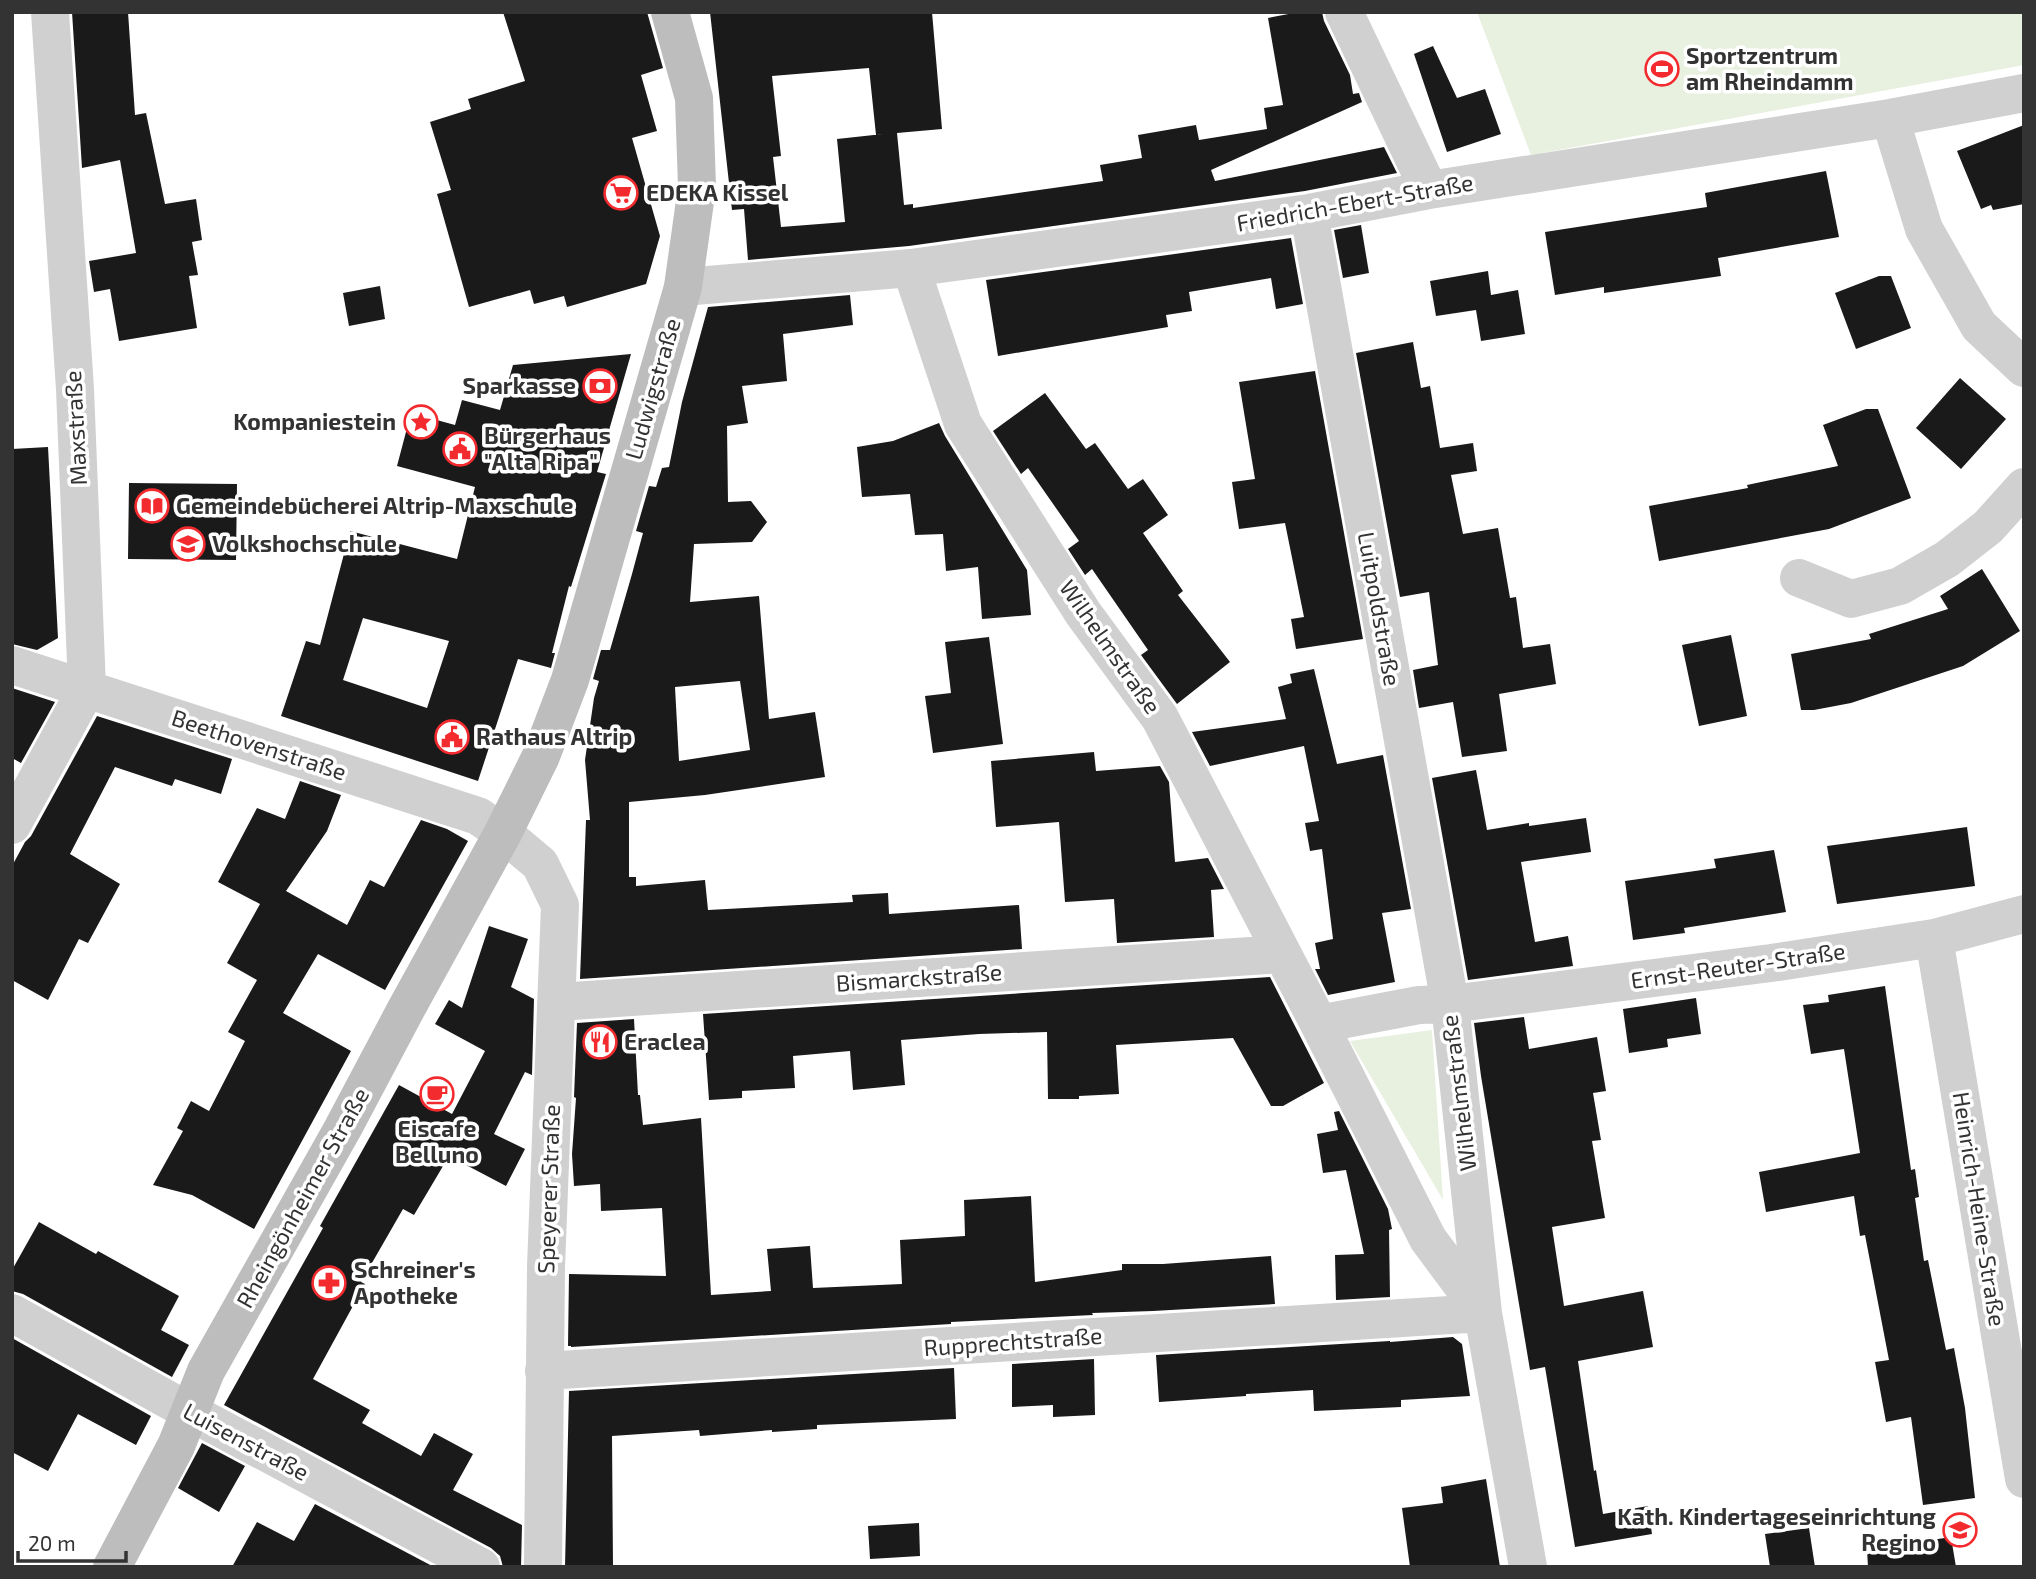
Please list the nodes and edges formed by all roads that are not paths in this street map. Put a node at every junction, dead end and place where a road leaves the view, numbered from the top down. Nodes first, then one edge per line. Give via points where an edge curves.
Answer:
1 (50, 12) edge
2 (670, 12) edge
3 (1344, 12) edge
4 (2024, 93) edge
5 (1890, 118) junction
6 (1429, 190) junction
7 (1309, 213) junction
8 (911, 268) junction
9 (683, 287) junction
10 (2024, 368) edge
11 (2024, 487) edge
12 (1799, 578) dead end
13 (12, 665) edge
14 (87, 688) junction
15 (12, 825) edge
16 (503, 833) junction
17 (2024, 914) edge
18 (1934, 938) junction
19 (1282, 954) junction
20 (556, 1002) junction
21 (1450, 1004) junction
22 (1320, 1024) junction
23 (12, 1313) edge
24 (1483, 1313) junction
25 (544, 1371) junction
26 (190, 1412) junction
27 (2024, 1479) edge
28 (112, 1567) edge
29 (481, 1567) edge
30 (542, 1567) edge
31 (1528, 1567) edge

1 - 14 street, Maxstraße via 75,389
2 - 9 street, Ludwigstraße via 694,98 697,187
3 - 6 street
4 - 5 street, Friedrich-Ebert-Straße
5 - 6 street, Friedrich-Ebert-Straße
5 - 10 street via 1924,229 1979,326
6 - 7 street, Friedrich-Ebert-Straße
7 - 8 street, Friedrich-Ebert-Straße
7 - 21 street, Luitpoldstraße
8 - 9 street, Friedrich-Ebert-Straße
8 - 19 street, Wilhelmstraße via 963,424 1083,613 1160,718
9 - 16 street, Ludwigstraße via 570,680 541,756
11 - 12 street via 1988,527 1947,559 1900,586 1851,599
13 - 14 street, Beethovenstraße
14 - 15 street
14 - 16 street, Beethovenstraße via 478,816
16 - 20 street, Speyerer Straße via 540,864 560,905
16 - 26 street, Rheingönheimer Straße via 206,1371
17 - 18 street, Ernst-Reuter-Straße
18 - 21 street, Ernst-Reuter-Straße
18 - 27 street, Heinrich-Heine-Straße
19 - 20 street, Bismarckstraße
19 - 22 street, Wilhelmstraße
20 - 25 street, Speyerer Straße
21 - 22 street, Wilhelmstraße via 1419,1005
21 - 24 street, Wilhelmstraße
22 - 24 street, Wilhelmstraße via 1428,1239
23 - 26 street, Luisenstraße
24 - 25 street, Rupprechtstraße
24 - 31 street, Wilhelmstraße
25 - 30 street, Speyerer Straße
26 - 28 street, Rheingönheimer Straße
26 - 29 street, Luisenstraße

